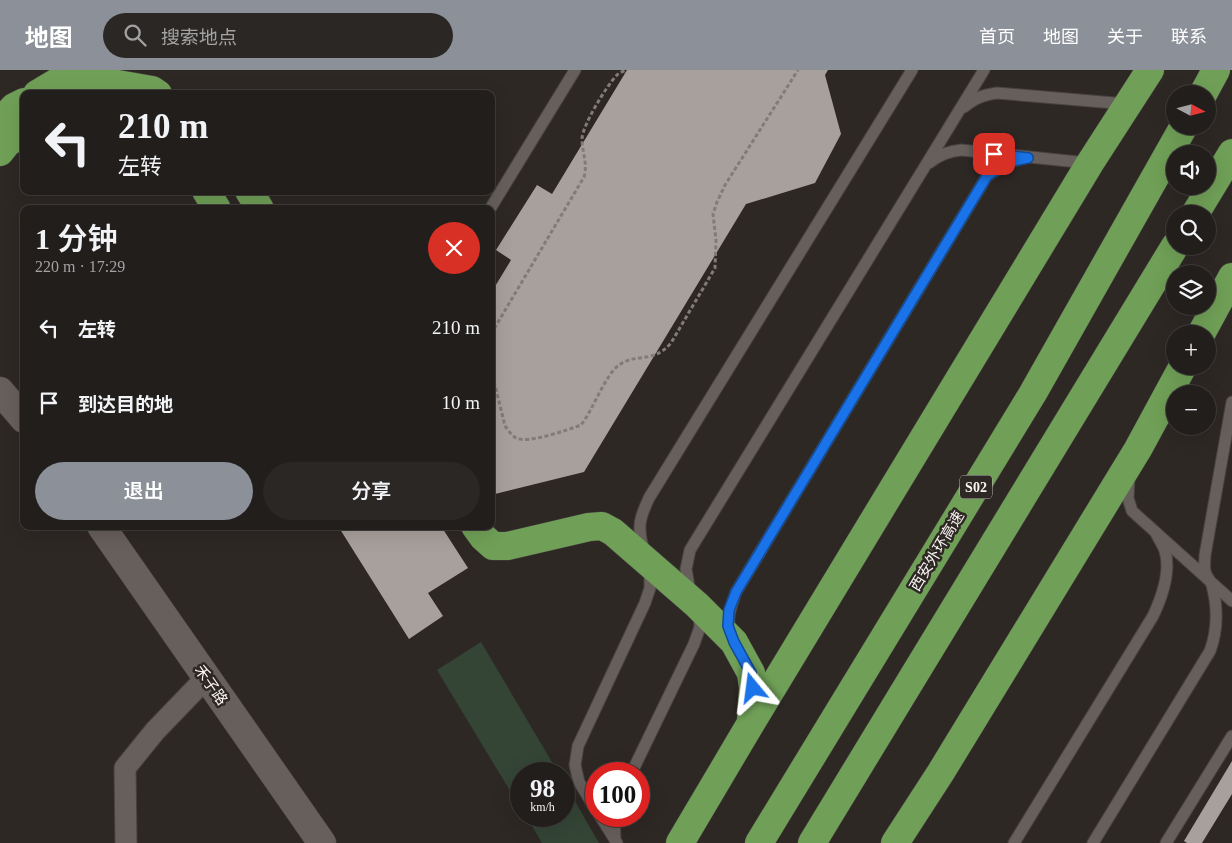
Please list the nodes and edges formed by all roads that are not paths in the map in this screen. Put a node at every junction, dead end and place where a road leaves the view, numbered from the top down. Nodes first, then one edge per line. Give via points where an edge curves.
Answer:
1 (575, 70) edge
2 (912, 70) edge
3 (984, 70) edge
4 (1150, 70) edge
5 (1216, 70) edge
6 (1208, 85) edge
7 (44, 90) edge
8 (152, 90) edge
9 (20, 104) edge
10 (1128, 104) junction
11 (957, 112) junction
12 (0, 122) edge
13 (1179, 135) edge
14 (20, 136) edge
15 (0, 152) edge
16 (1232, 153) edge
17 (1028, 158) junction
18 (1090, 163) junction
19 (924, 168) junction
20 (492, 205) edge
21 (1200, 205) edge
22 (1170, 255) edge
23 (1232, 277) edge
24 (1206, 325) edge
25 (1178, 375) edge
26 (0, 391) edge
27 (1232, 402) edge
28 (20, 414) edge
29 (1135, 453) junction
30 (104, 530) edge
31 (478, 530) edge
32 (1156, 533) junction
33 (649, 563) junction
34 (1211, 582) junction
35 (1232, 601) edge
36 (697, 606) junction
37 (734, 642) junction
38 (206, 678) junction
39 (750, 723) junction
40 (1232, 736) edge
41 (638, 762) edge
42 (585, 792) edge
43 (607, 827) edge
44 (615, 827) edge
45 (126, 843) edge
46 (322, 843) edge
47 (617, 843) edge
48 (680, 843) edge
49 (759, 843) edge
50 (812, 843) edge
51 (895, 843) edge
52 (1014, 843) edge
53 (1093, 843) edge
54 (1166, 843) edge

1 - 20 lane
2 - 33 lane via 649,498 640,516 639,533
3 - 11 lane
4 - 10 highway
5 - 6 highway
7 - 8 highway via 57,82 106,82
9 - 12 highway
10 - 11 lane via 997,93 973,99
10 - 18 highway
11 - 19 lane
13 - 49 highway, 西安外环高速 / S02 via 1033,393
14 - 15 highway via 8,142
16 - 21 highway
17 - 18 lane
17 - 19 lane via 950,151 937,156
17 - 37 lane via 1009,162 987,176 736,592 729,610 728,626
18 - 39 highway
19 - 36 lane via 690,550 686,569 688,588
22 - 50 highway
23 - 24 highway
25 - 29 highway
26 - 28 main road
27 - 34 lane via 1205,555 1205,572
29 - 32 lane via 1128,479 1128,498 1132,511
29 - 51 highway
30 - 38 main road, 禾子路
31 - 33 highway via 493,546 507,546 589,526 602,526
32 - 34 lane
32 - 52 lane via 1165,551 1166,568 1164,585 1153,616
33 - 36 highway
33 - 42 lane via 650,588 645,603 578,746 575,765
34 - 35 lane
34 - 53 lane via 1217,624 1210,651
36 - 37 highway
36 - 41 lane via 700,627 694,644
37 - 39 highway via 751,673
38 - 45 street via 154,730 125,768
38 - 46 main road, 禾子路
39 - 48 highway
40 - 54 lane
43 - 47 lane
44 - 47 lane

